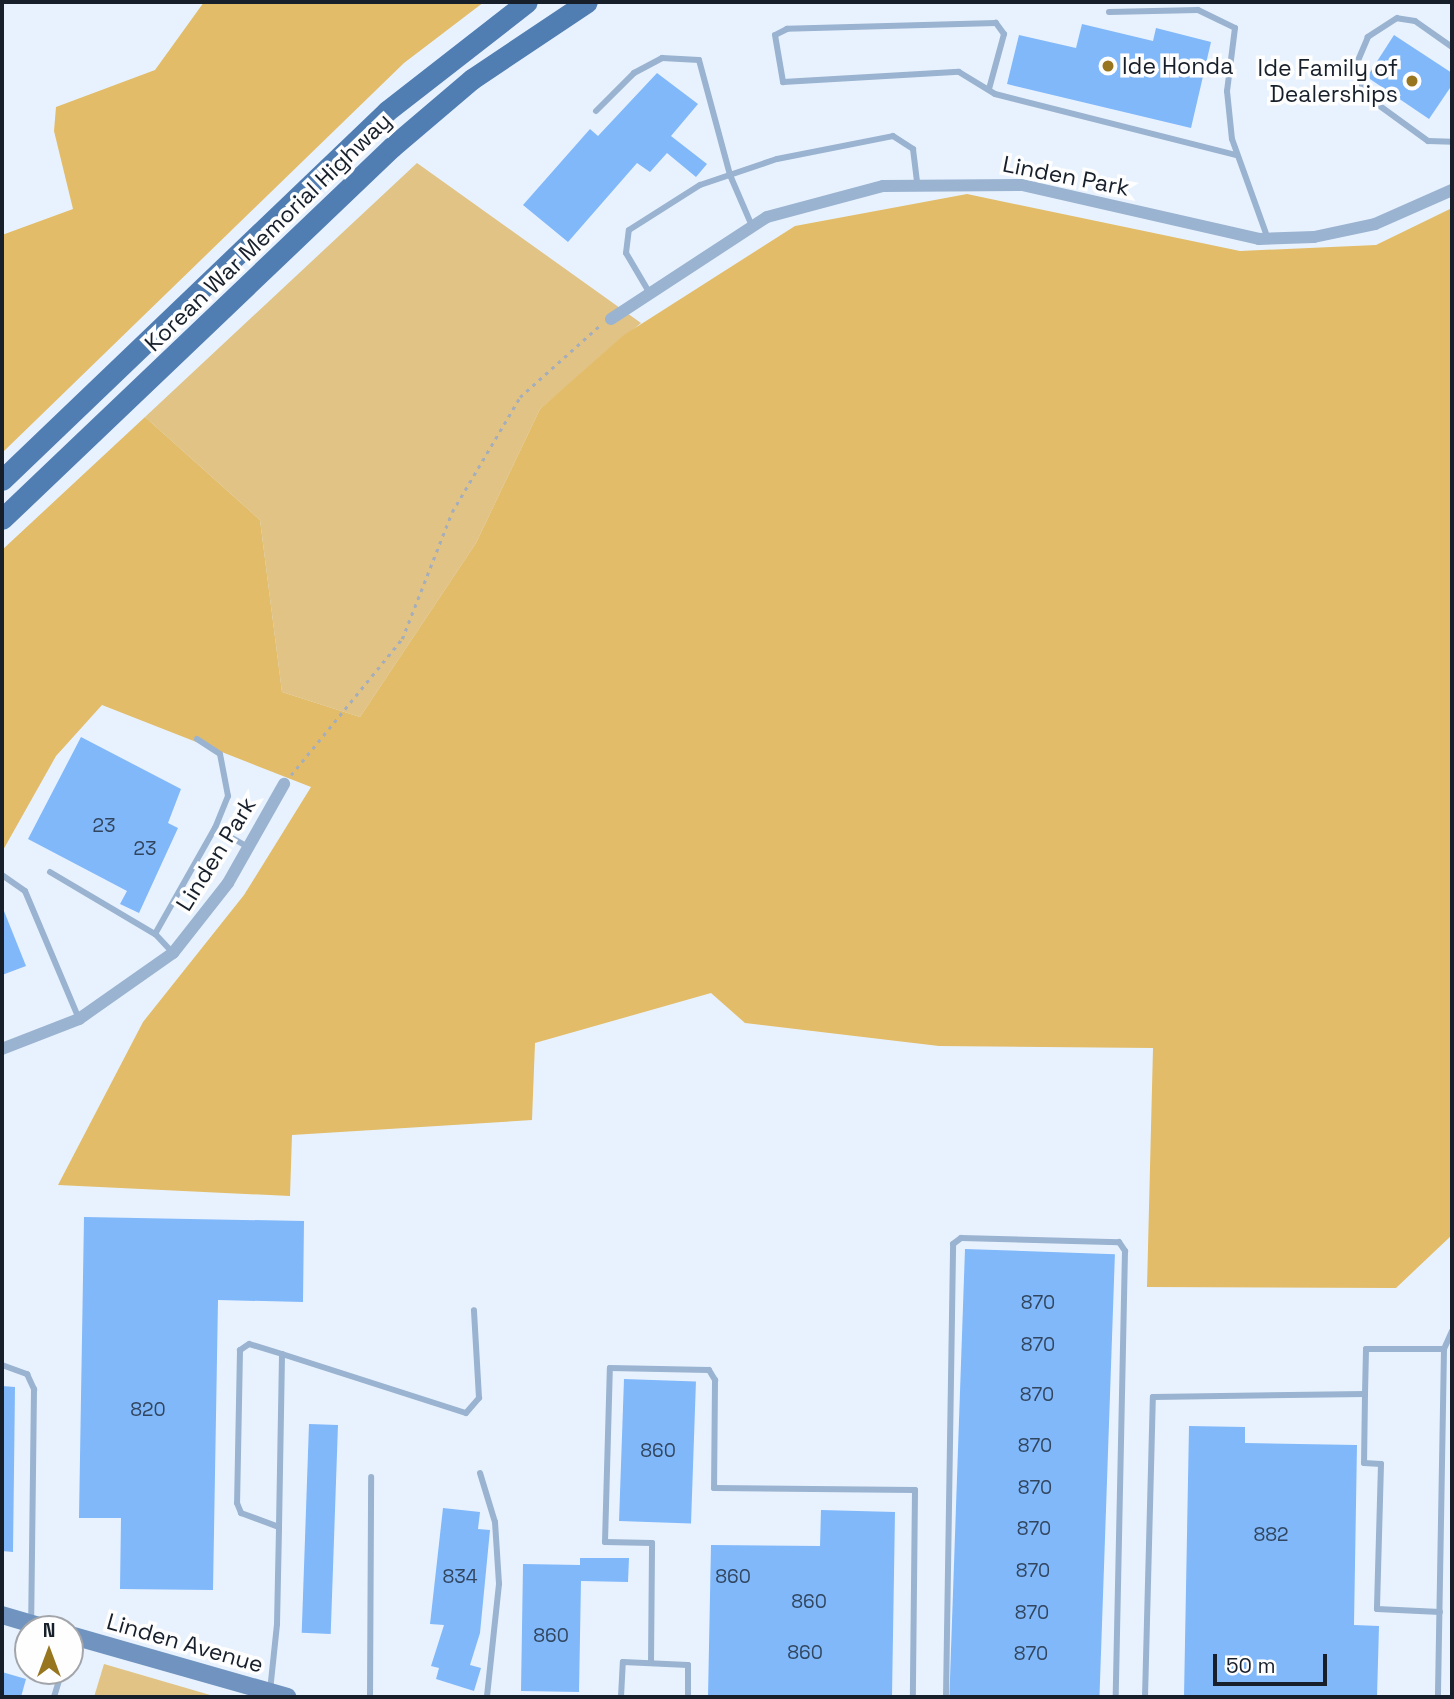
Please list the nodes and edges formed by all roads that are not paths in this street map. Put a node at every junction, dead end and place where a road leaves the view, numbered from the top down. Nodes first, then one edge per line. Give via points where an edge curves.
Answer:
1 (505, 2) edge
2 (527, 2) edge
3 (587, 2) edge
4 (1109, 12) dead end
5 (1452, 47) edge
6 (443, 63) junction
7 (989, 89) junction
8 (596, 111) dead end
9 (1452, 142) edge
10 (1236, 155) junction
11 (730, 175) junction
12 (917, 183) junction
13 (1452, 190) edge
14 (752, 226) junction
15 (1269, 239) junction
16 (649, 292) junction
17 (611, 319) road end
18 (2, 480) edge
19 (2, 519) edge
20 (197, 740) dead end
21 (284, 784) road end
22 (215, 828) junction
23 (249, 848) junction
24 (50, 872) dead end
25 (2, 875) edge
26 (155, 934) junction
27 (173, 953) junction
28 (79, 1019) junction
29 (2, 1049) edge
30 (474, 1310) dead end
31 (1452, 1331) edge
32 (1444, 1349) junction
33 (282, 1354) junction
34 (2, 1365) edge
35 (1365, 1394) junction
36 (480, 1473) dead end
37 (371, 1477) dead end
38 (279, 1527) junction
39 (1440, 1612) junction
40 (32, 1615) edge
41 (84, 1643) edge
42 (652, 1664) junction
43 (279, 1695) edge
44 (370, 1697) edge
45 (487, 1697) edge
46 (621, 1697) edge
47 (688, 1697) edge
48 (914, 1697) edge
49 (946, 1697) edge
50 (1116, 1697) edge
51 (1145, 1697) edge
52 (1438, 1697) edge

1 - 6 main road
2 - 6 main road, Korean War Memorial Highway
3 - 19 main road, Korean War Memorial Highway via 472,79 392,147 55,475
4 - 10 lane via 1198,10 1234,28 1227,91
5 - 9 lane via 1415,21 1397,18 1368,37 1358,60 1363,90 1373,101 1428,141
6 - 18 main road, Korean War Memorial Highway
7 - 7 lane via 959,72 783,82 775,35 787,29 996,23 1004,34
7 - 10 lane
8 - 11 lane via 634,73 662,58 699,60
10 - 15 lane
11 - 12 lane via 893,136 912,149
11 - 14 lane
11 - 16 lane via 700,185 629,230 626,253
12 - 14 street, Linden Park via 834,196
12 - 15 street, Linden Park via 1022,185
13 - 15 street, Linden Park via 1375,224
14 - 16 street, Linden Park
16 - 17 street, Linden Park
20 - 22 lane via 220,754 228,796
21 - 23 street, Linden Park
22 - 23 lane
22 - 26 lane
23 - 27 street, Linden Park
24 - 26 lane
25 - 28 lane via 24,891
26 - 27 lane
27 - 28 street, Linden Park
28 - 29 street, Linden Park
30 - 33 lane via 479,1398 467,1413
31 - 32 lane
32 - 35 lane via 1366,1349
32 - 39 lane
33 - 38 lane
33 - 38 lane via 249,1344 240,1350 237,1503 242,1513
34 - 40 lane via 27,1374 34,1390
35 - 39 lane via 1364,1463 1381,1464 1377,1609
35 - 51 lane via 1153,1397
36 - 45 lane via 495,1521 499,1584
37 - 44 lane
38 - 43 lane
39 - 52 lane
41 - 43 main road, Linden Avenue
42 - 46 lane via 623,1662
42 - 47 lane via 688,1665
42 - 48 lane via 652,1543 605,1542 610,1368 709,1370 715,1380 714,1488 915,1490
49 - 50 lane via 953,1244 961,1238 1119,1242 1125,1251

